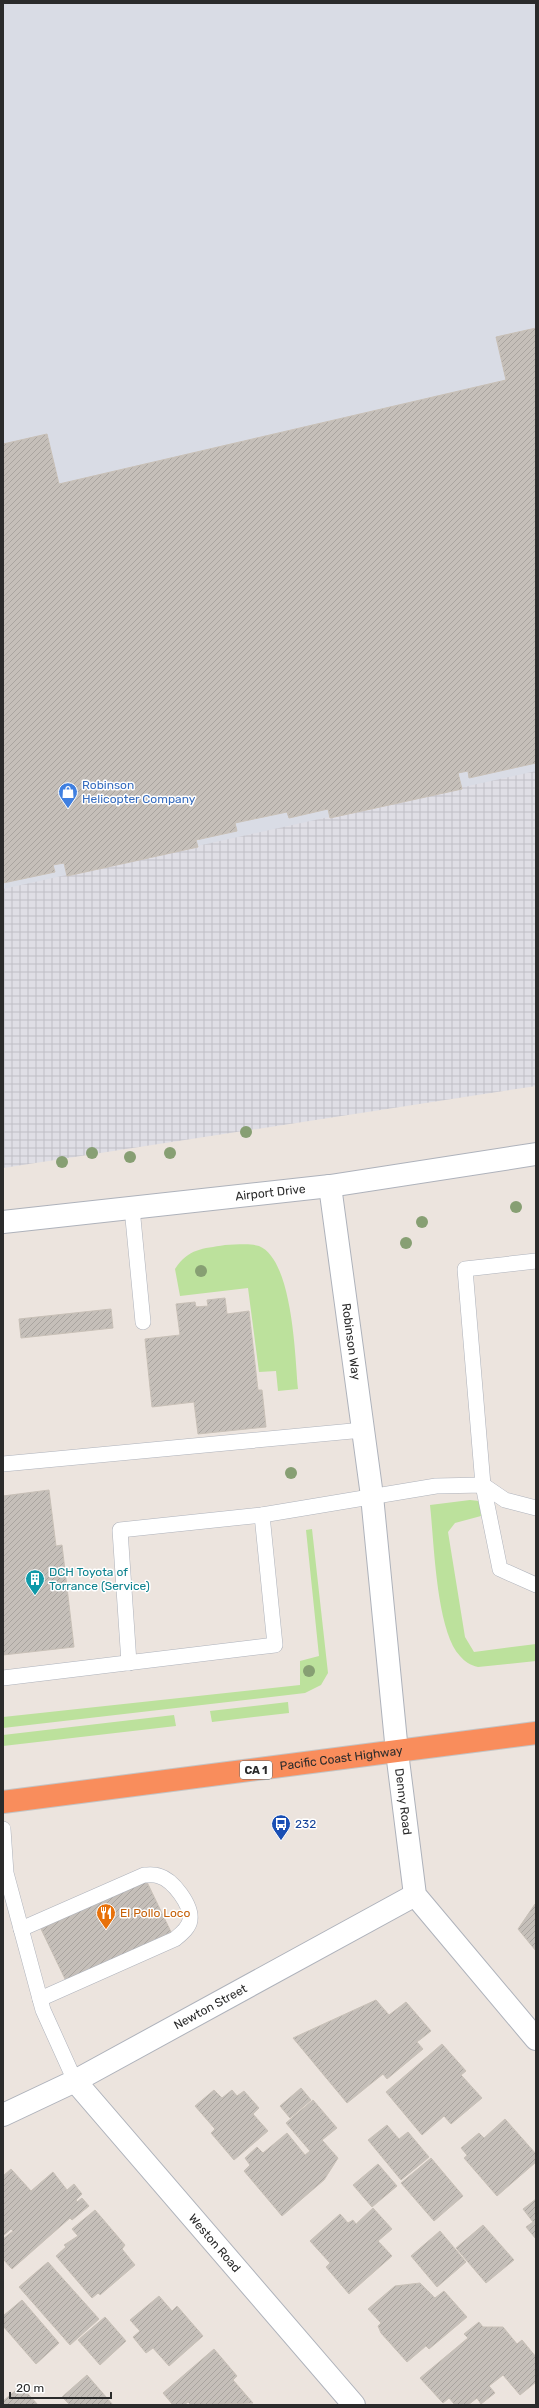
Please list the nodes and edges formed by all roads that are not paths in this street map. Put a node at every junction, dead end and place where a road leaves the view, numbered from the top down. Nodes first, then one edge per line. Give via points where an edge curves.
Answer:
1 (536, 1154) edge
2 (330, 1186) junction
3 (132, 1208) junction
4 (3, 1222) edge
5 (536, 1261) edge
6 (143, 1322) dead end
7 (363, 1430) junction
8 (3, 1464) edge
9 (484, 1485) junction
10 (372, 1496) junction
11 (536, 1508) edge
12 (262, 1515) junction
13 (536, 1585) edge
14 (129, 1663) junction
15 (3, 1678) edge
16 (536, 1733) edge
17 (397, 1752) junction
18 (3, 1802) edge
19 (3, 1829) edge
20 (415, 1895) junction
21 (21, 1929) junction
22 (40, 1998) junction
23 (536, 2039) edge
24 (75, 2081) junction
25 (3, 2115) edge
26 (354, 2405) edge

1 - 2 street, Airport Drive
2 - 3 street, Airport Drive
2 - 7 street, Robinson Way
3 - 4 street, Airport Drive
3 - 6 lane
5 - 9 lane via 466,1269
7 - 8 lane
7 - 10 street, Robinson Way
9 - 10 lane via 436,1486
9 - 11 lane via 505,1500
9 - 13 lane via 500,1569
10 - 12 lane
10 - 17 street, Denny Road
12 - 14 lane via 120,1530
12 - 14 lane via 275,1645
14 - 15 lane
16 - 17 highway, Pacific Coast Highway / CA 1
17 - 18 highway, Pacific Coast Highway / CA 1
17 - 20 street, Denny Road
19 - 21 lane via 6,1873
20 - 23 street
20 - 24 street, Newton Street
21 - 22 lane
21 - 22 lane via 144,1874 160,1876 171,1884 186,1904 190,1919 186,1929 175,1939
22 - 24 lane
24 - 25 street, Newton Street
24 - 26 street, Weston Road

